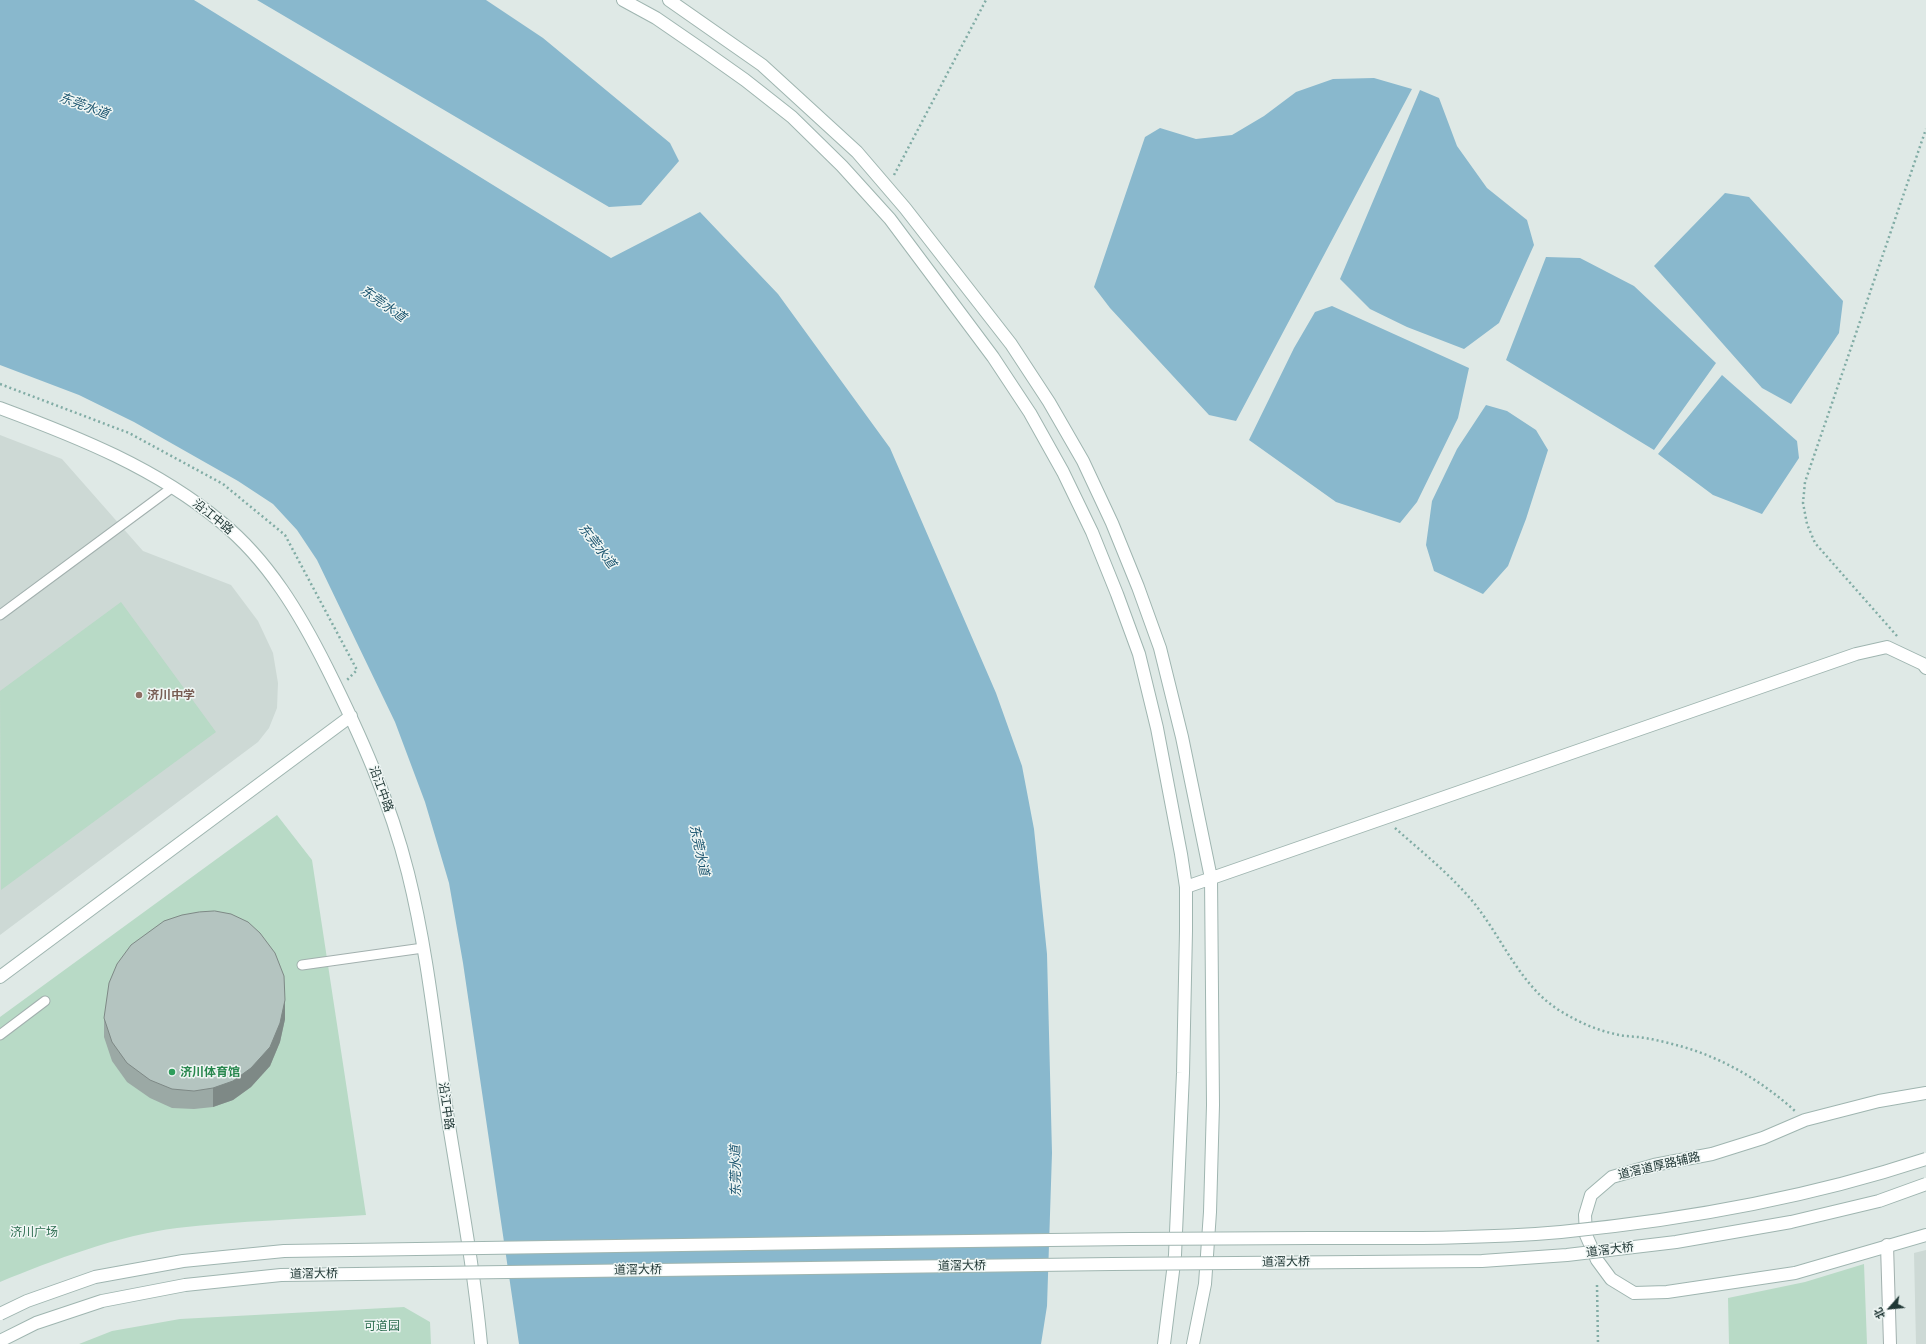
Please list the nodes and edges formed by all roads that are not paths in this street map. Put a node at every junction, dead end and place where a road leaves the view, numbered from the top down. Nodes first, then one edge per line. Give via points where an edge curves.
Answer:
1 (623, 0) edge
2 (669, 0) edge
3 (0, 408) edge
4 (173, 487) junction
5 (0, 615) edge
6 (1926, 668) edge
7 (351, 716) junction
8 (1211, 878) junction
9 (1186, 887) junction
10 (423, 948) junction
11 (302, 965) dead end
12 (0, 977) edge
13 (45, 1001) dead end
14 (0, 1035) edge
15 (1926, 1093) edge
16 (1926, 1158) edge
17 (1926, 1184) edge
18 (1926, 1234) edge
19 (1887, 1245) junction
20 (0, 1314) edge
21 (0, 1341) edge
22 (481, 1344) edge
23 (1164, 1344) edge
24 (1193, 1344) edge
25 (1890, 1344) edge

1 - 9 street via 656,18 745,80 792,117 842,166 890,219 993,357 1030,413 1063,472 1092,532 1139,654 1157,728
2 - 8 street via 762,65 857,152 1011,344 1049,402 1083,461 1109,516 1160,648 1182,737
3 - 4 street, 沿江中路 via 92,443
4 - 5 lane
4 - 7 street, 沿江中路 via 222,522 262,564 302,621
6 - 8 street via 1923,664 1888,647 1856,654
7 - 10 street, 沿江中路 via 381,787 397,834
7 - 12 street
8 - 9 street
8 - 24 street via 1213,1105 1210,1204 1205,1284
9 - 23 street via 1183,1073 1175,1254
10 - 11 lane
10 - 22 street, 沿江中路
13 - 14 lane
15 - 19 street, 道滘道厚路辅路 via 1879,1101 1805,1120 1763,1138 1712,1154 1654,1165 1612,1177 1591,1195 1585,1215 1586,1235 1597,1260 1611,1280 1634,1293 1667,1292 1796,1273
16 - 20 street, 道滘大桥, bridge via 1869,1178 1787,1199 1671,1219 1560,1232 1478,1237 1125,1239 284,1251 183,1261 95,1278 27,1301
17 - 21 street, 道滘大桥, bridge via 1879,1201 1790,1222 1691,1240 1568,1255 1482,1261 281,1275 185,1285 102,1301 36,1323
18 - 19 street, 道滘道厚路辅路
19 - 25 street

